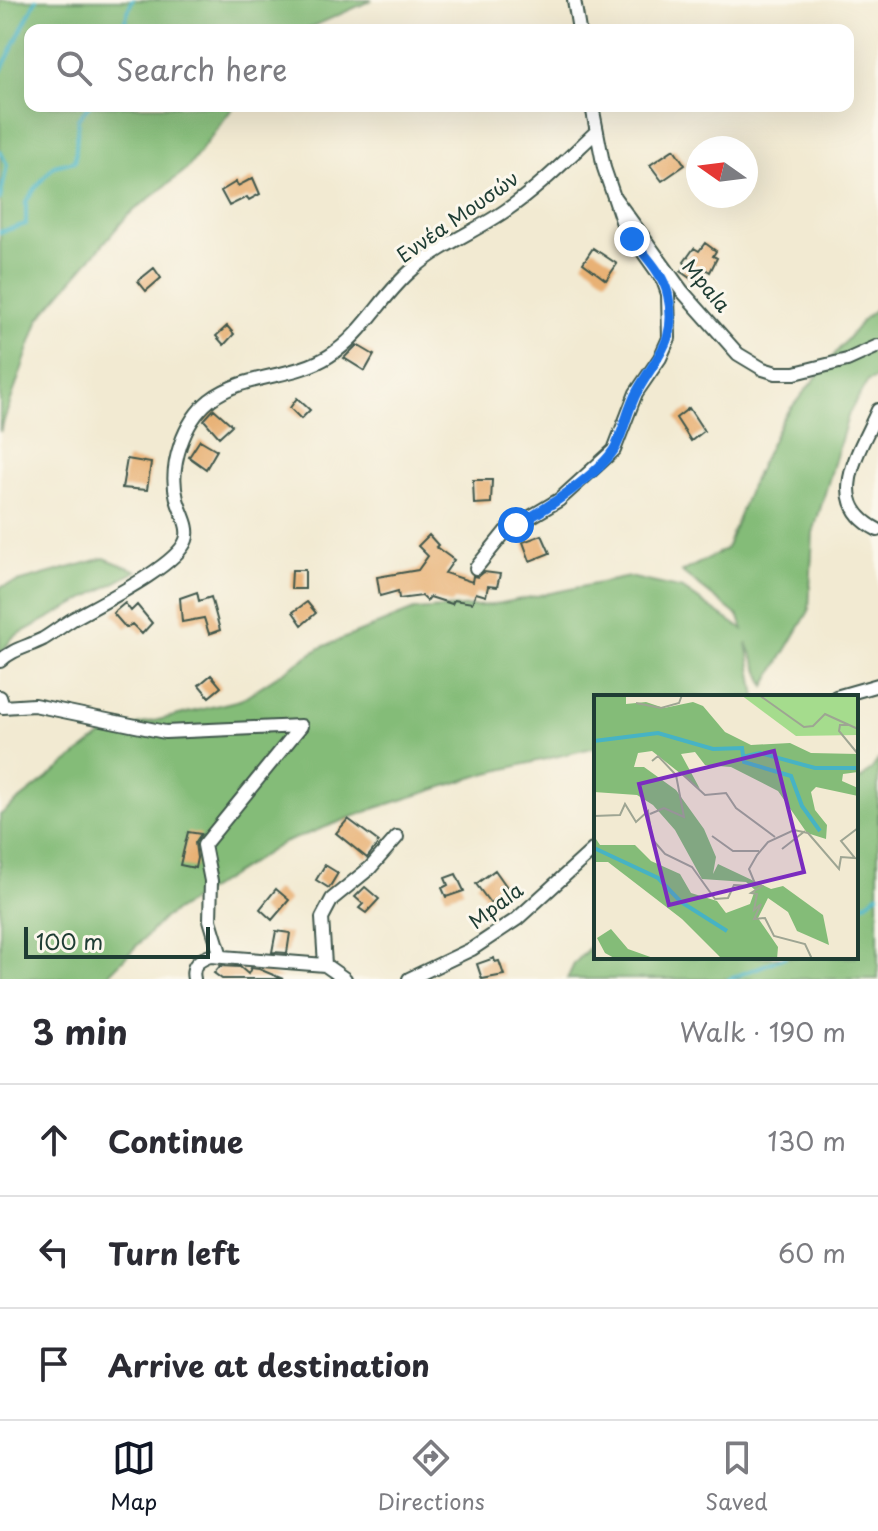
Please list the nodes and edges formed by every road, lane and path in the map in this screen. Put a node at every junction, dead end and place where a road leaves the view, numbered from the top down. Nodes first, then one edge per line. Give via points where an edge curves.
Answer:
1 (574, 0) edge
2 (578, 24) edge
3 (593, 112) edge
4 (597, 131) junction
5 (614, 197) junction
6 (878, 346) edge
7 (878, 410) edge
8 (878, 530) edge
9 (476, 568) dead end
10 (0, 661) edge
11 (878, 685) edge
12 (843, 695) edge
13 (1, 705) edge
14 (397, 837) dead end
15 (594, 849) edge
16 (221, 956) junction
17 (325, 965) junction
18 (194, 979) edge
19 (345, 979) edge
20 (409, 979) edge

1 - 2 street
3 - 4 street, Mpala
4 - 5 street, Mpala
4 - 10 street, Εννέα Μουσών via 510,208 412,270 330,355 211,399 185,432 177,460 176,496 187,528 182,548 156,571
5 - 6 street, Mpala via 682,291 750,363 776,373 795,373
5 - 9 street via 623,224 663,280 669,338 636,393 614,450 559,500 505,532
7 - 8 street via 854,467 848,502 856,515
11 - 12 street
13 - 16 street via 34,705 165,732 301,726 204,845 211,881 210,920
14 - 17 street via 332,899 322,918
15 - 20 street, Mpala via 517,919 472,949
16 - 17 street
16 - 18 street via 199,960
17 - 19 street

